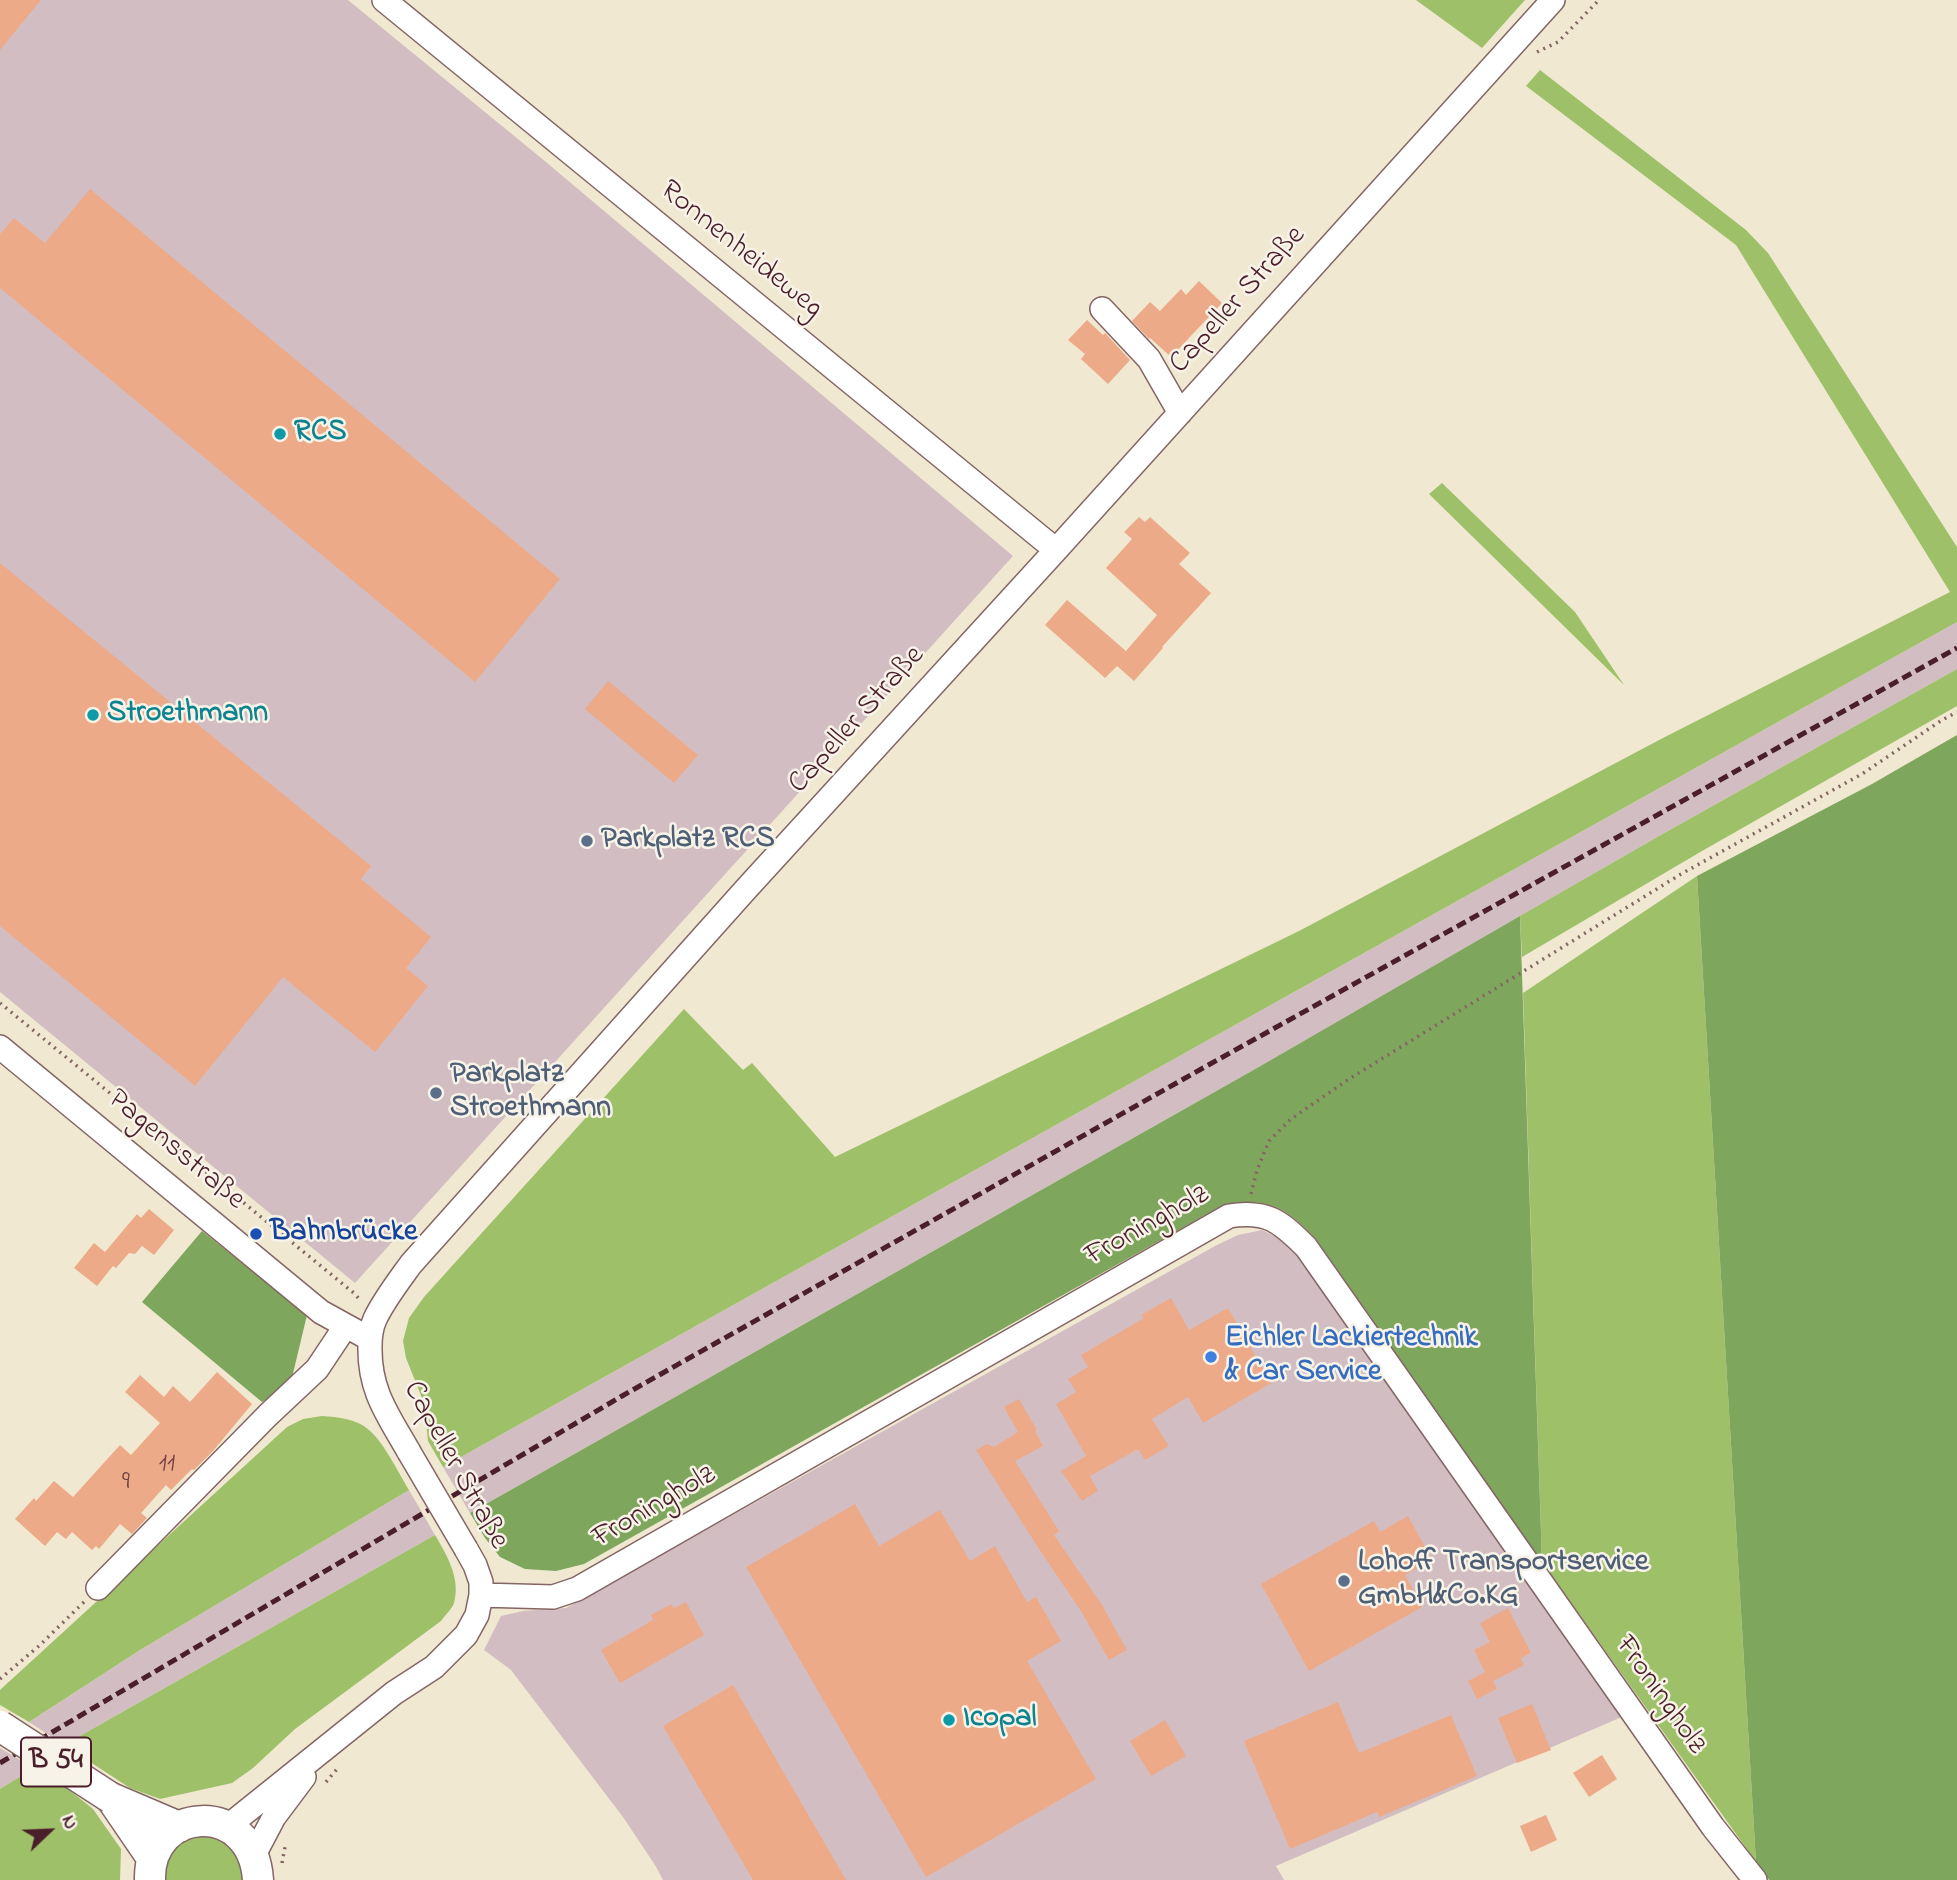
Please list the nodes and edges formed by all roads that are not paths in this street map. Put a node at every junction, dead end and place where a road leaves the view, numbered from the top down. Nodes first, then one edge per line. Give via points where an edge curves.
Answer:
1 (384, 0) edge
2 (1553, 0) edge
3 (1102, 309) dead end
4 (1180, 413) junction
5 (1056, 550) junction
6 (0, 1047) edge
7 (345, 1326) junction
8 (372, 1329) junction
9 (98, 1588) road end
10 (481, 1595) junction
11 (0, 1726) edge
12 (328, 1747) junction
13 (111, 1798) junction
14 (179, 1827) junction
15 (227, 1827) junction
16 (256, 1868) edge
17 (151, 1869) edge
18 (1755, 1880) edge

1 - 5 street, Ronnenheideweg
2 - 4 street, Capeller Straße
3 - 4 street via 1149,359
4 - 5 street, Capeller Straße
5 - 8 street, Capeller Straße via 462,1205 391,1291
6 - 7 street, Pagensstraße via 321,1312
7 - 8 street, Pagensstraße
7 - 9 street via 317,1368
8 - 10 street, Capeller Straße, bridge via 372,1379 379,1397 475,1565
10 - 12 street, Capeller Straße via 477,1615 452,1651
10 - 18 street, Froningholz via 552,1597 577,1589 1229,1216 1267,1216 1306,1247 1713,1827
11 - 13 main road, B 54, bridge
12 - 15 street, Capeller Straße
12 - 16 street, Capeller Straße via 274,1817
13 - 14 main road, B 54
13 - 17 main road, B 54
14 - 15 main road via 213,1821
14 - 17 main road via 162,1840
15 - 16 main road via 243,1838

